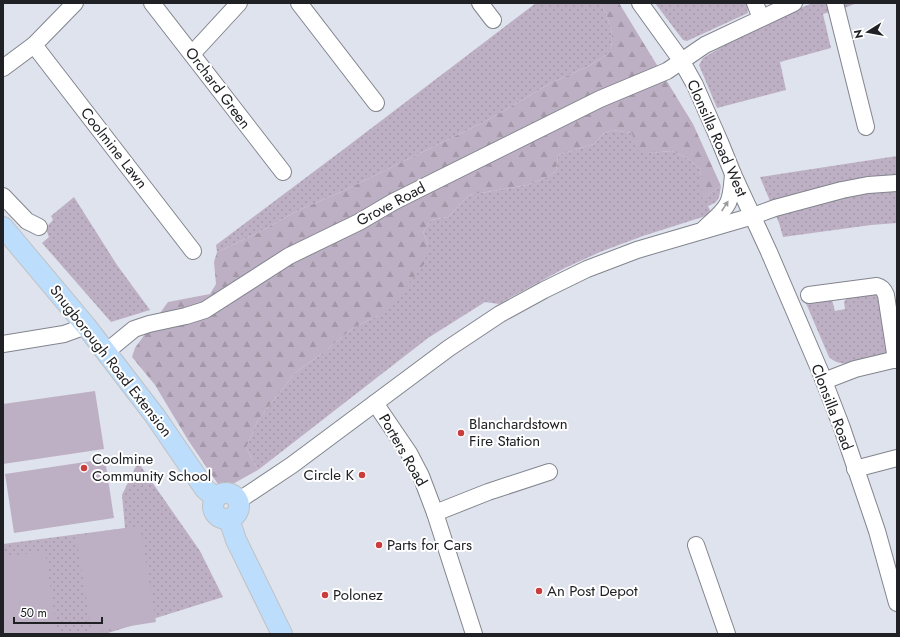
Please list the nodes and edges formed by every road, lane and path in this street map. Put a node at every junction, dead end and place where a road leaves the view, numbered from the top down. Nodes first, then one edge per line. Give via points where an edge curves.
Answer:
1 (75, 3) edge
2 (152, 3) edge
3 (239, 3) edge
4 (300, 3) edge
5 (480, 3) edge
6 (640, 3) edge
7 (755, 3) edge
8 (794, 3) edge
9 (835, 3) edge
10 (761, 18) junction
11 (493, 20) dead end
12 (34, 44) junction
13 (192, 54) junction
14 (681, 60) junction
15 (3, 68) edge
16 (376, 103) dead end
17 (866, 127) dead end
18 (283, 172) dead end
19 (733, 174) junction
20 (897, 183) edge
21 (3, 196) edge
22 (753, 216) junction
23 (3, 227) edge
24 (39, 227) dead end
25 (702, 230) junction
26 (193, 251) dead end
27 (809, 295) dead end
28 (86, 326) junction
29 (3, 344) edge
30 (106, 352) junction
31 (896, 359) edge
32 (824, 381) junction
33 (375, 403) junction
34 (897, 458) edge
35 (855, 469) junction
36 (548, 472) dead end
37 (216, 498) junction
38 (238, 501) junction
39 (435, 513) junction
40 (229, 519) junction
41 (696, 544) dead end
42 (897, 603) edge
43 (282, 634) edge
44 (474, 634) edge
45 (728, 634) edge

1 - 12 street
2 - 13 street, Orchard Green
3 - 13 street
4 - 16 street
5 - 11 street
6 - 14 street
7 - 10 street
8 - 10 street, Grove Road
9 - 17 street
10 - 14 street, Grove Road via 706,44
12 - 15 street
12 - 26 street, Coolmine Lawn
13 - 18 street, Orchard Green
14 - 19 street, Clonsilla Road West via 695,85
14 - 30 street, Grove Road via 667,71 600,99 289,256 205,310 134,329
19 - 22 street, Clonsilla Road West
25 -> 19 street via 718,217 728,203
20 - 22 street via 842,190
21 - 24 street via 26,221
22 - 25 street
22 - 32 street, Clonsilla Road
23 - 28 main road, Snugborough Road Extension
25 - 33 street via 603,262 520,302 466,336
27 - 31 street via 880,287 886,295
28 - 29 street via 64,334
28 - 30 main road, Snugborough Road Extension
30 - 37 main road, Snugborough Road Extension via 155,416 205,489
31 - 32 street via 855,369
32 - 35 street, Clonsilla Road
33 - 38 street via 292,465
33 - 39 street, Porters Road via 421,476
34 - 35 street
35 - 42 street, Clonsilla Road via 877,531
36 - 39 street
37 - 38 main road via 222,493 229,493
37 - 40 main road via 213,510 222,519
38 - 40 main road via 237,514
39 - 44 street, Porters Road
40 - 43 main road via 236,540
41 - 45 street

